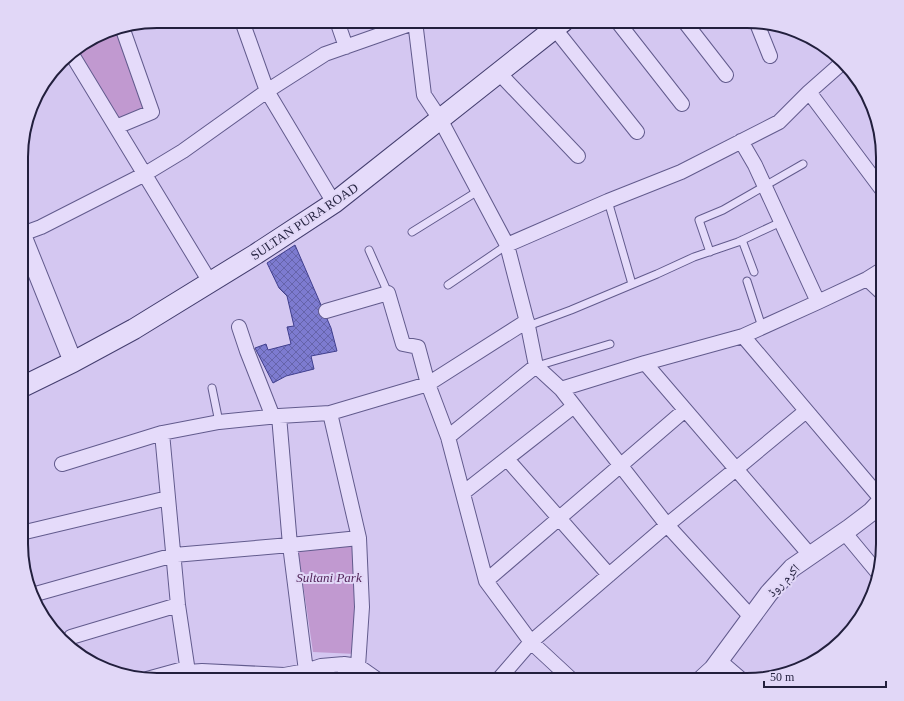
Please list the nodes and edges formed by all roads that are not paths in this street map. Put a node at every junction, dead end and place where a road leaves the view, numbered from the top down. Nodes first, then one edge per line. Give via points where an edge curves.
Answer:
1 (244, 28) edge
2 (339, 28) edge
3 (399, 28) edge
4 (417, 28) edge
5 (555, 28) edge
6 (561, 28) edge
7 (622, 28) edge
8 (689, 28) edge
9 (759, 28) edge
10 (124, 32) edge
11 (346, 47) junction
12 (770, 56) dead end
13 (74, 58) edge
14 (838, 66) edge
15 (499, 73) junction
16 (726, 75) dead end
17 (267, 91) junction
18 (809, 92) junction
19 (682, 104) dead end
20 (440, 119) junction
21 (116, 127) junction
22 (637, 132) dead end
23 (740, 141) junction
24 (578, 156) dead end
25 (803, 164) dead end
26 (144, 174) junction
27 (876, 182) edge
28 (764, 186) junction
29 (478, 191) junction
30 (608, 201) junction
31 (334, 203) junction
32 (781, 222) junction
33 (28, 232) edge
34 (412, 232) dead end
35 (742, 240) junction
36 (507, 245) junction
37 (28, 250) edge
38 (368, 250) dead end
39 (710, 252) junction
40 (754, 272) dead end
41 (876, 273) edge
42 (867, 279) junction
43 (747, 281) dead end
44 (210, 282) junction
45 (632, 284) junction
46 (448, 285) dead end
47 (876, 287) edge
48 (388, 293) junction
49 (818, 302) junction
50 (326, 311) dead end
51 (528, 323) junction
52 (239, 327) dead end
53 (762, 327) junction
54 (743, 336) junction
55 (610, 344) dead end
56 (73, 362) junction
57 (645, 363) junction
58 (536, 366) junction
59 (28, 384) edge
60 (428, 384) junction
61 (212, 388) dead end
62 (561, 389) junction
63 (574, 406) junction
64 (685, 410) junction
65 (806, 411) junction
66 (330, 413) junction
67 (276, 417) junction
68 (219, 422) junction
69 (162, 433) junction
70 (448, 437) junction
71 (507, 458) junction
72 (62, 464) dead end
73 (621, 466) junction
74 (736, 469) junction
75 (463, 493) junction
76 (876, 493) edge
77 (168, 498) junction
78 (876, 507) edge
79 (559, 518) junction
80 (667, 525) junction
81 (28, 531) edge
82 (844, 532) junction
83 (359, 538) junction
84 (290, 545) junction
85 (174, 555) junction
86 (810, 555) junction
87 (874, 568) edge
88 (609, 575) junction
89 (486, 581) junction
90 (38, 593) edge
91 (178, 605) junction
92 (752, 616) junction
93 (72, 637) dead end
94 (531, 642) junction
95 (718, 662) junction
96 (344, 664) junction
97 (358, 666) junction
98 (306, 671) junction
99 (188, 673) edge
100 (229, 673) edge
101 (299, 673) edge
102 (345, 673) edge
103 (368, 673) edge
104 (504, 673) edge
105 (564, 673) edge
106 (709, 673) edge
107 (731, 673) edge

1 - 17 street
2 - 11 street
3 - 11 street
4 - 20 street via 424,95
5 - 15 main road, SULTAN PURA ROAD
6 - 22 street
7 - 19 street
8 - 16 street
9 - 12 street
10 - 21 street via 152,112
11 - 17 street via 325,54
13 - 21 street
14 - 18 street
15 - 20 main road, SULTAN PURA ROAD
15 - 24 street
17 - 26 street via 183,151
17 - 31 street
18 - 23 street via 779,122
18 - 27 street
20 - 29 street
20 - 31 main road, SULTAN PURA ROAD
21 - 26 street
23 - 28 street
23 - 30 street via 680,172
25 - 28 lane
26 - 33 street
26 - 44 street
28 - 32 street
28 - 39 lane via 723,210 699,220
29 - 34 lane
29 - 36 street
30 - 36 street
30 - 45 lane
31 - 44 main road, SULTAN PURA ROAD
32 - 35 lane
32 - 49 street
35 - 39 lane
35 - 40 lane
36 - 46 lane
36 - 51 street
37 - 56 street
38 - 48 lane
39 - 45 lane
41 - 42 street
42 - 47 street
42 - 49 street
43 - 53 lane
44 - 56 main road, SULTAN PURA ROAD
45 - 51 lane via 571,310
48 - 50 street
48 - 60 street via 403,344 418,347
49 - 53 street
51 - 58 street
51 - 60 street
52 - 67 street
53 - 54 street
54 - 57 street
54 - 65 street
55 - 58 lane
56 - 59 main road, SULTAN PURA ROAD
57 - 62 street
57 - 64 street
58 - 62 street
58 - 70 street
60 - 66 street
60 - 70 street
61 - 68 lane
62 - 63 street
63 - 71 street
63 - 73 street
64 - 73 street
64 - 74 street
65 - 74 street
65 - 76 street
66 - 67 street
66 - 83 street
67 - 68 street
67 - 84 street
68 - 69 street
69 - 72 street
69 - 77 street
70 - 75 street
71 - 75 street
71 - 79 street
73 - 79 street
73 - 80 street
74 - 80 street
74 - 86 street
75 - 89 street
77 - 81 street
77 - 85 street
78 - 82 street, اکرم روڈ
79 - 88 street
79 - 89 street
80 - 88 street
80 - 92 street
82 - 86 street, اکرم روڈ
82 - 87 street
83 - 84 street
83 - 97 street via 362,607
84 - 85 street
84 - 98 street
85 - 90 street
85 - 91 street
86 - 92 street, اکرم روڈ via 792,568
88 - 94 street
89 - 94 street
91 - 93 street
91 - 99 street
92 - 95 street, اکرم روڈ
94 - 104 street
94 - 105 street
95 - 106 street, اکرم روڈ
95 - 107 street
96 - 97 street
96 - 98 street via 321,666
96 - 102 street
97 - 103 street
98 - 101 street
99 - 100 street

